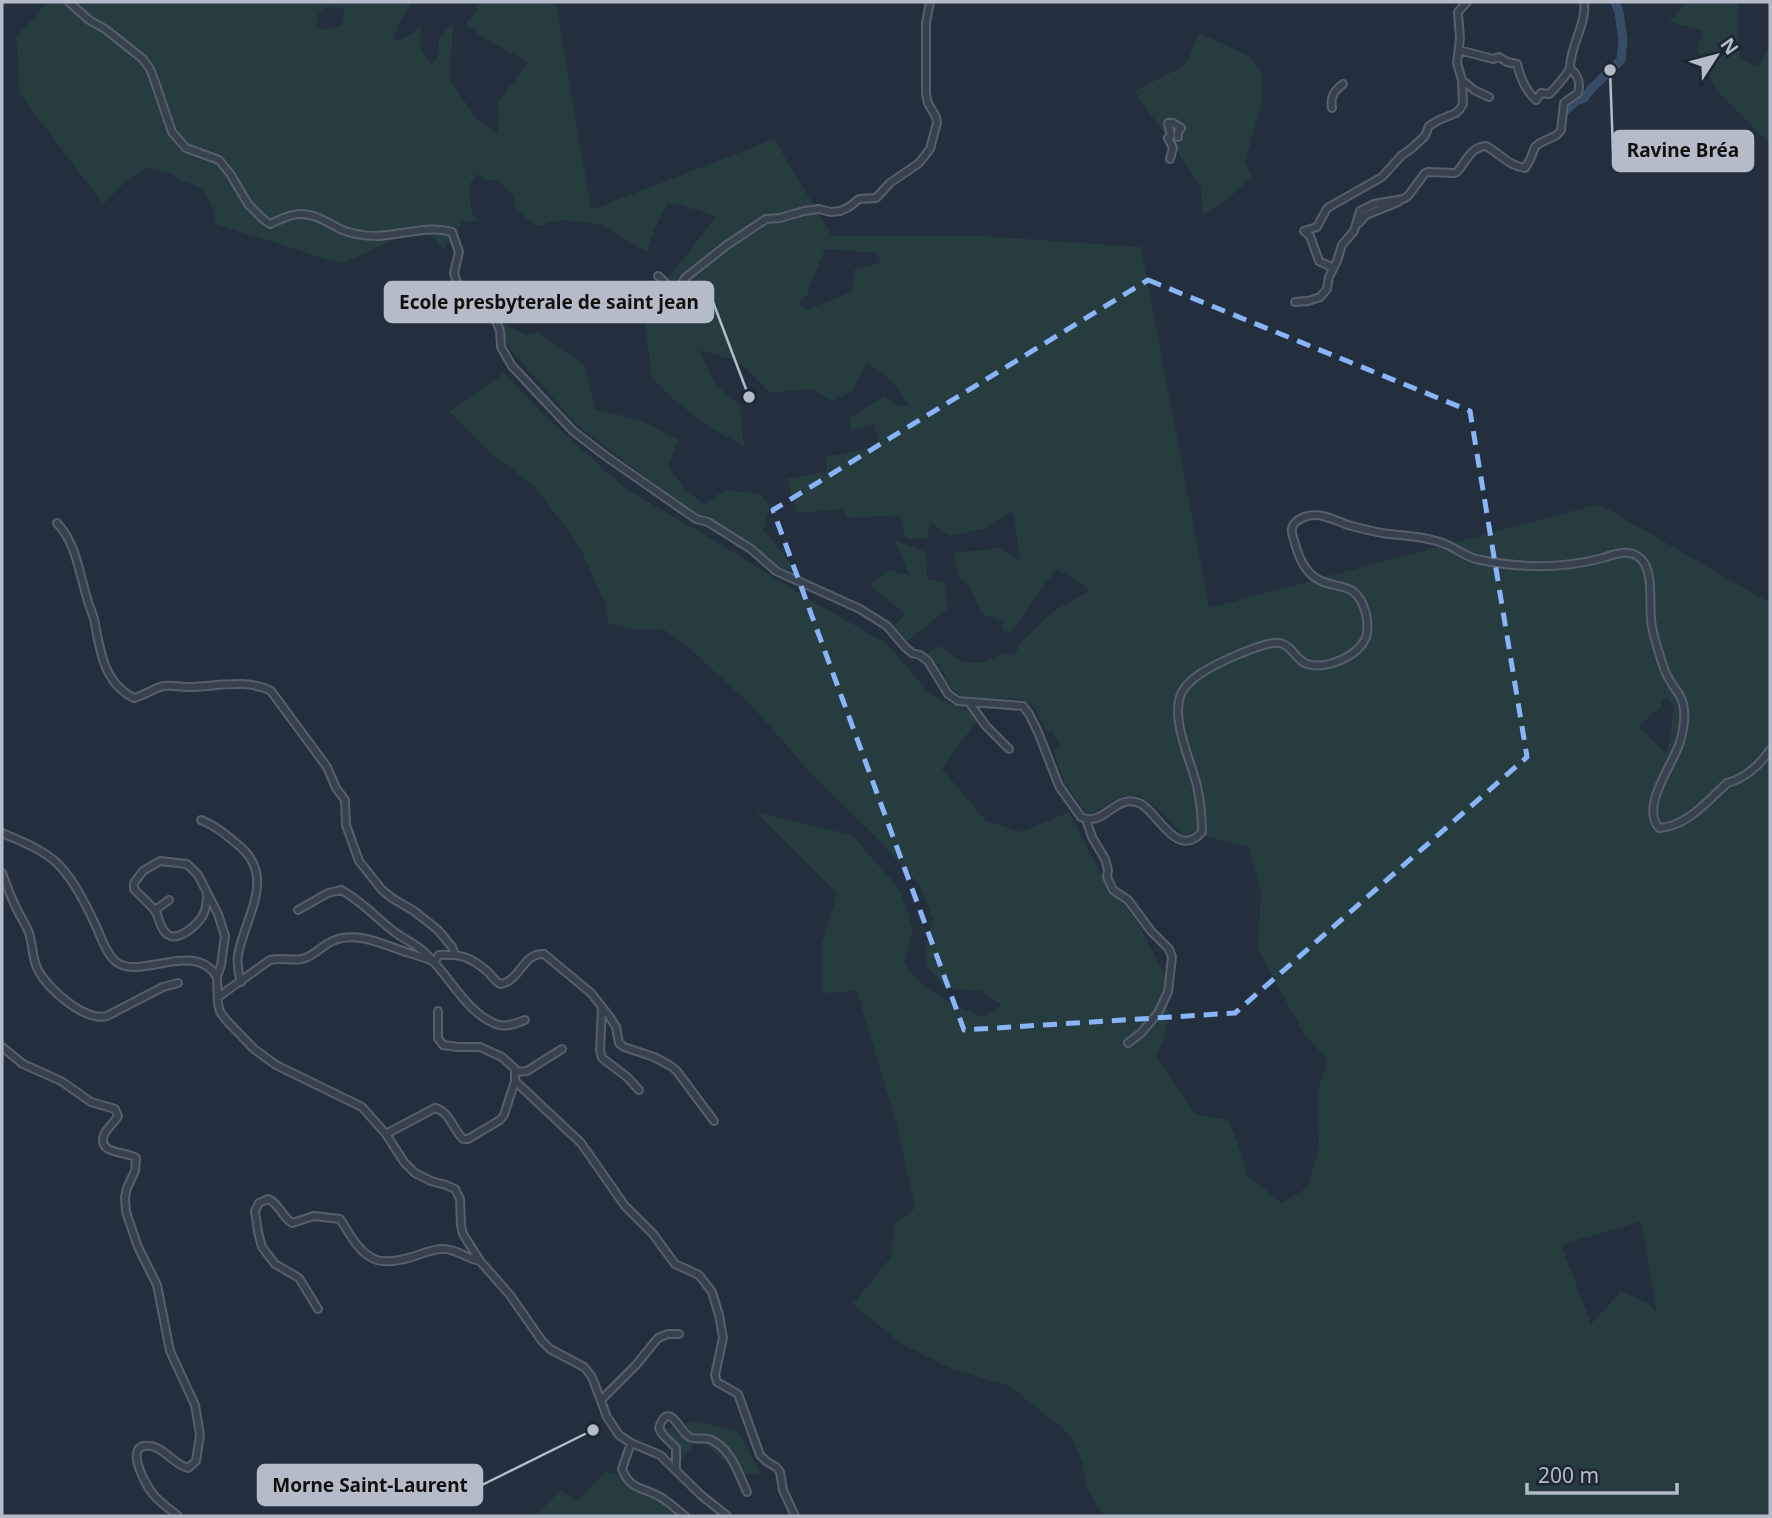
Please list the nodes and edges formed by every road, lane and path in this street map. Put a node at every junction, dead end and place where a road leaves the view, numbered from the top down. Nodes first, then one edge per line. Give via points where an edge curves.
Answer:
1 (69, 2) edge
2 (930, 2) edge
3 (1467, 2) edge
4 (1584, 2) edge
5 (1459, 50) junction
6 (1570, 68) junction
7 (1462, 80) junction
8 (1343, 84) dead end
9 (1489, 97) dead end
10 (1332, 108) dead end
11 (1178, 137) dead end
12 (1170, 159) dead end
13 (1333, 268) junction
14 (659, 276) dead end
15 (1295, 302) dead end
16 (57, 523) dead end
17 (969, 702) junction
18 (1009, 749) dead end
19 (1770, 750) edge
20 (1086, 819) junction
21 (201, 820) dead end
22 (2, 832) edge
23 (2, 873) edge
24 (207, 893) junction
25 (169, 900) dead end
26 (206, 907) junction
27 (155, 910) junction
28 (298, 910) dead end
29 (218, 914) junction
30 (456, 954) junction
31 (434, 962) junction
32 (217, 977) junction
33 (241, 982) junction
34 (178, 983) dead end
35 (218, 997) junction
36 (602, 1007) junction
37 (438, 1012) dead end
38 (525, 1020) dead end
39 (1128, 1043) dead end
40 (2, 1046) edge
41 (562, 1049) dead end
42 (515, 1072) junction
43 (515, 1081) junction
44 (639, 1090) dead end
45 (714, 1121) dead end
46 (386, 1133) junction
47 (480, 1261) junction
48 (318, 1309) dead end
49 (679, 1334) dead end
50 (601, 1400) junction
51 (631, 1443) junction
52 (676, 1469) junction
53 (747, 1492) dead end
54 (178, 1516) edge
55 (685, 1516) edge
56 (727, 1516) edge
57 (795, 1516) edge

1 - 17 street via 143,59 172,132 186,148 219,160 248,204 270,224 302,214 317,216 353,234 452,232 459,252 454,273 457,283 496,321 501,347 512,366 573,431 776,571 887,626 912,653 929,661 948,694
2 - 14 street via 926,94 937,123 930,149 919,163 876,198 859,199 840,211 819,209 766,219 673,290
3 - 5 street via 1458,12
4 - 6 street
5 - 6 street via 1517,64 1536,100 1541,93 1552,92
5 - 7 street
6 - 13 street via 1580,81 1578,93 1564,103 1561,130 1535,147 1525,168 1486,146 1471,152 1457,172 1425,173 1408,197 1360,211
7 - 9 street
7 - 13 street via 1463,104 1456,113 1429,126 1425,136 1382,177 1329,207 1317,227 1304,231 1319,261
8 - 10 street via 1332,97
11 - 12 street via 1181,128 1168,123 1173,148
13 - 15 street via 1320,297
16 - 30 street via 76,556 99,648 112,678 134,698 168,686 245,684 271,691 327,767 345,800 346,825 359,861 382,890 438,930
17 - 18 street
17 - 20 street via 1023,706 1059,786
19 - 20 street via 1747,774 1727,783 1690,816 1659,828 1653,812 1656,797 1680,742 1684,707 1655,640 1648,575 1640,558 1621,552 1545,566 1490,561 1436,541 1312,515 1294,524 1295,546 1314,577 1352,590 1360,600 1367,620 1360,647 1335,662 1318,665 1297,658 1282,643 1271,643 1200,674 1183,690 1178,710 1197,786 1202,822 1198,836 1186,840 1170,834 1142,804 1134,802 1119,803 1104,816
20 - 39 street via 1105,859 1113,890 1128,900 1172,957 1168,992 1158,1013
21 - 33 street via 245,849 254,864 256,896 238,956
22 - 32 street via 61,867 117,962 134,967 195,961 208,965
23 - 34 street via 29,934 40,974 51,989 83,1011 98,1018 107,1016 163,986
24 - 26 street
24 - 27 street via 187,864 160,861 134,883 134,889
24 - 29 street
25 - 27 street
26 - 27 street via 196,925 172,936 164,932
26 - 29 street
28 - 31 street via 341,890
29 - 32 street via 225,936
30 - 31 street via 439,956
30 - 36 street via 503,984 513,979 528,959 544,954
31 - 33 street via 367,939 340,939 302,959 270,960
31 - 38 street via 481,1015 506,1026
32 - 35 street
33 - 35 street
35 - 46 street via 220,1012 254,1049 276,1065 362,1107
36 - 44 street via 602,1058
36 - 45 street via 616,1027 619,1043 676,1070
37 - 42 street via 438,1038 443,1045 480,1046 502,1057
40 - 54 street via 23,1064 61,1080 91,1102 115,1109 117,1118 105,1133 105,1145 136,1158 125,1197 126,1212 157,1285 170,1351 194,1402 200,1435 198,1457 188,1468 149,1446 139,1448 136,1455 148,1488
41 - 42 street via 532,1069
42 - 43 street
43 - 46 street via 500,1120 468,1139 456,1133 447,1115 436,1108
43 - 57 street via 580,1143 625,1206 675,1264 699,1275 712,1292 723,1338 717,1381 738,1394 760,1455 780,1472
46 - 47 street via 415,1173 455,1189 463,1234
47 - 48 street via 443,1248 399,1261 377,1261 363,1252 340,1219 314,1216 292,1223 272,1200 261,1201 255,1211 262,1247 275,1264 299,1278
47 - 50 street via 542,1341 584,1367
49 - 50 street via 658,1338
50 - 51 street via 619,1435
51 - 52 street via 660,1455
51 - 55 street via 622,1469 626,1478
52 - 53 street via 676,1448 659,1427 669,1416 688,1437 711,1440 730,1456
52 - 56 street

